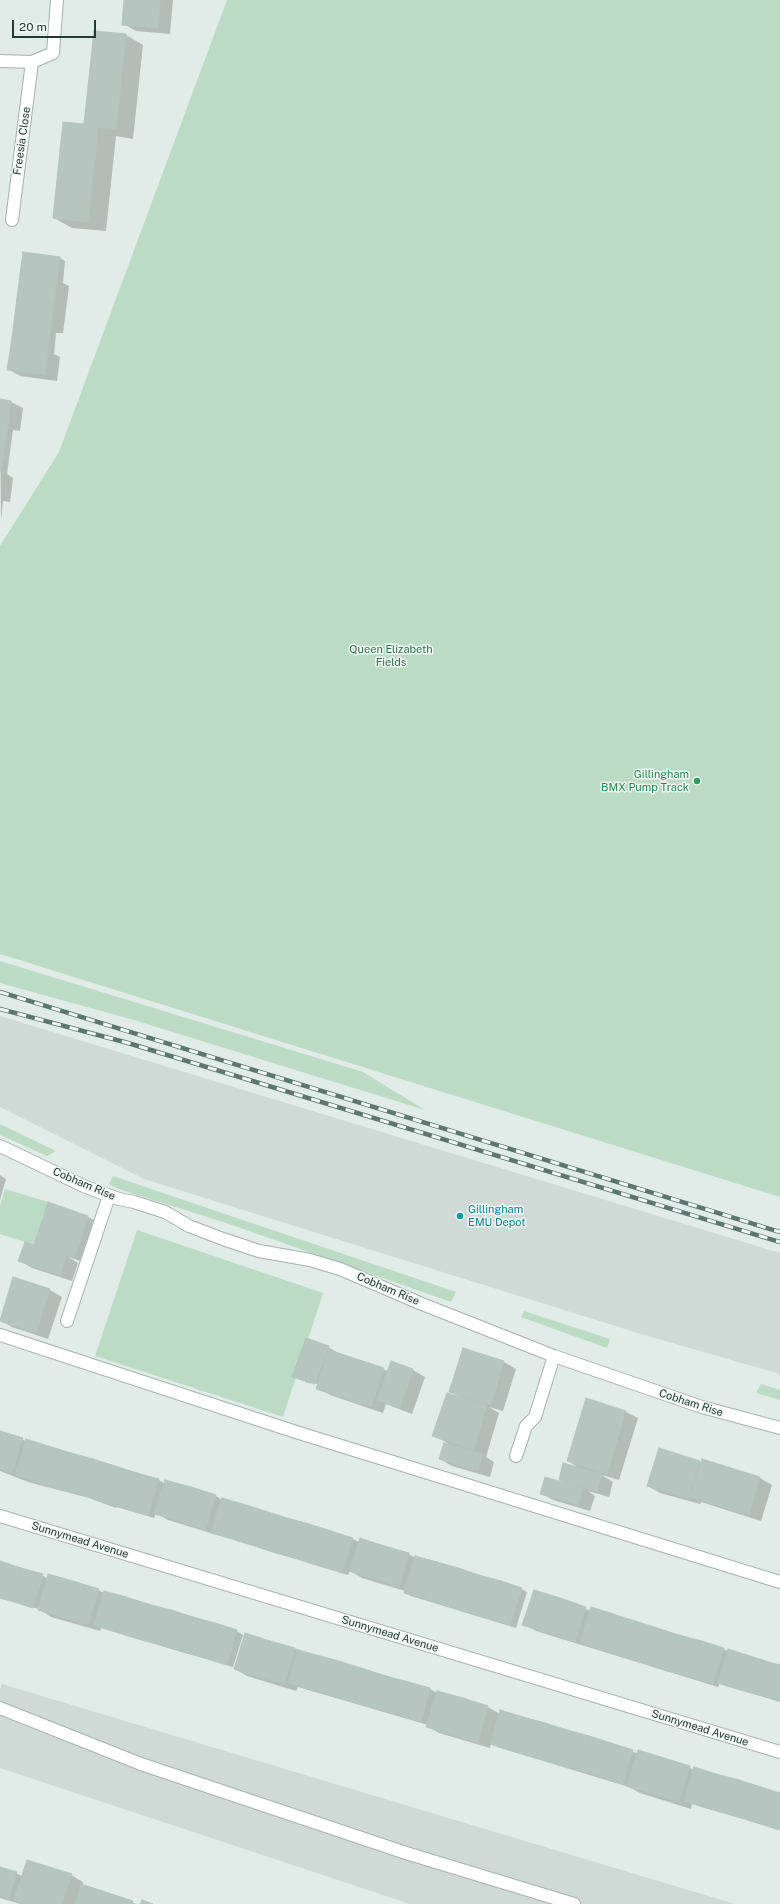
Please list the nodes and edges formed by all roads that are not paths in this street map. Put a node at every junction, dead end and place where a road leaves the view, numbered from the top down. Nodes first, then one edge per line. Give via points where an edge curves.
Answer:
1 (57, 0) edge
2 (0, 61) edge
3 (32, 62) junction
4 (12, 220) dead end
5 (0, 1146) edge
6 (109, 1196) junction
7 (67, 1321) dead end
8 (0, 1335) edge
9 (554, 1356) junction
10 (780, 1428) edge
11 (516, 1456) dead end
12 (0, 1516) edge
13 (780, 1582) edge
14 (0, 1708) edge
15 (780, 1752) edge
16 (574, 1904) edge

1 - 3 street via 53,53
2 - 3 street
3 - 4 street, Freesia Close
5 - 6 street, Cobham Rise
6 - 7 street
6 - 9 street, Cobham Rise via 165,1212 191,1227 249,1248 310,1260 340,1269
8 - 13 street via 296,1432
9 - 10 street, Cobham Rise via 702,1407
9 - 11 street via 535,1417 526,1426
12 - 15 street, Sunnymead Avenue
14 - 16 street via 141,1764 406,1854

